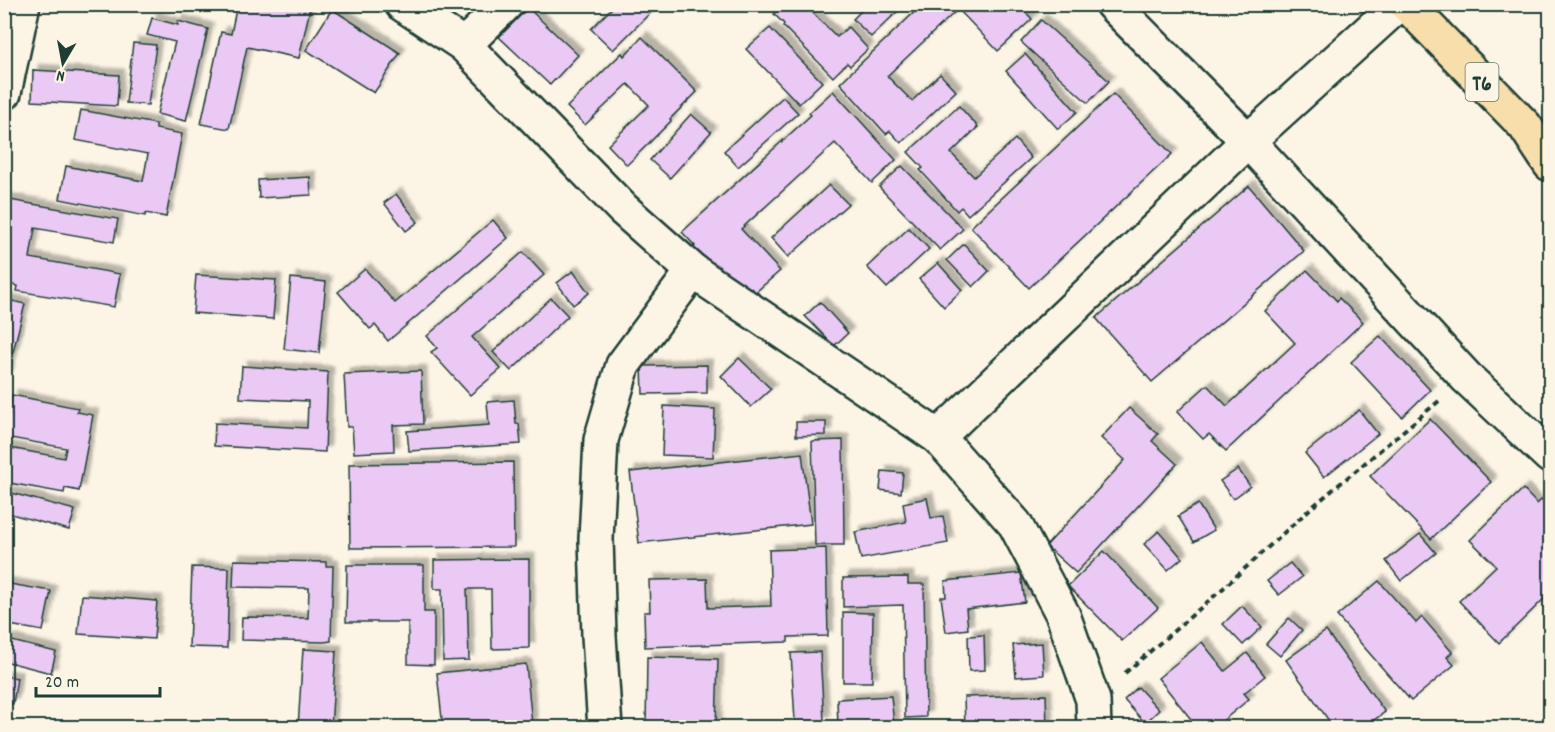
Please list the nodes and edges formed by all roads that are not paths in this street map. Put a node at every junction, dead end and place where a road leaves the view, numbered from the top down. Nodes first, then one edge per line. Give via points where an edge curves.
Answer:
1 (23, 4) edge
2 (402, 4) edge
3 (506, 4) edge
4 (1112, 4) edge
5 (1399, 4) edge
6 (1406, 4) edge
7 (464, 45) junction
8 (4, 93) edge
9 (1248, 141) junction
10 (1551, 164) edge
11 (693, 271) junction
12 (938, 437) junction
13 (1551, 456) edge
14 (1094, 714) edge
15 (606, 728) edge

1 - 8 street
2 - 7 street
3 - 7 street
4 - 9 street
5 - 9 street
6 - 10 highway, T6 via 1525,126
7 - 11 street via 623,209
9 - 12 street
9 - 13 street via 1467,378
11 - 12 street
11 - 15 street via 623,365 601,440 596,539
12 - 14 street via 1016,524 1063,615

